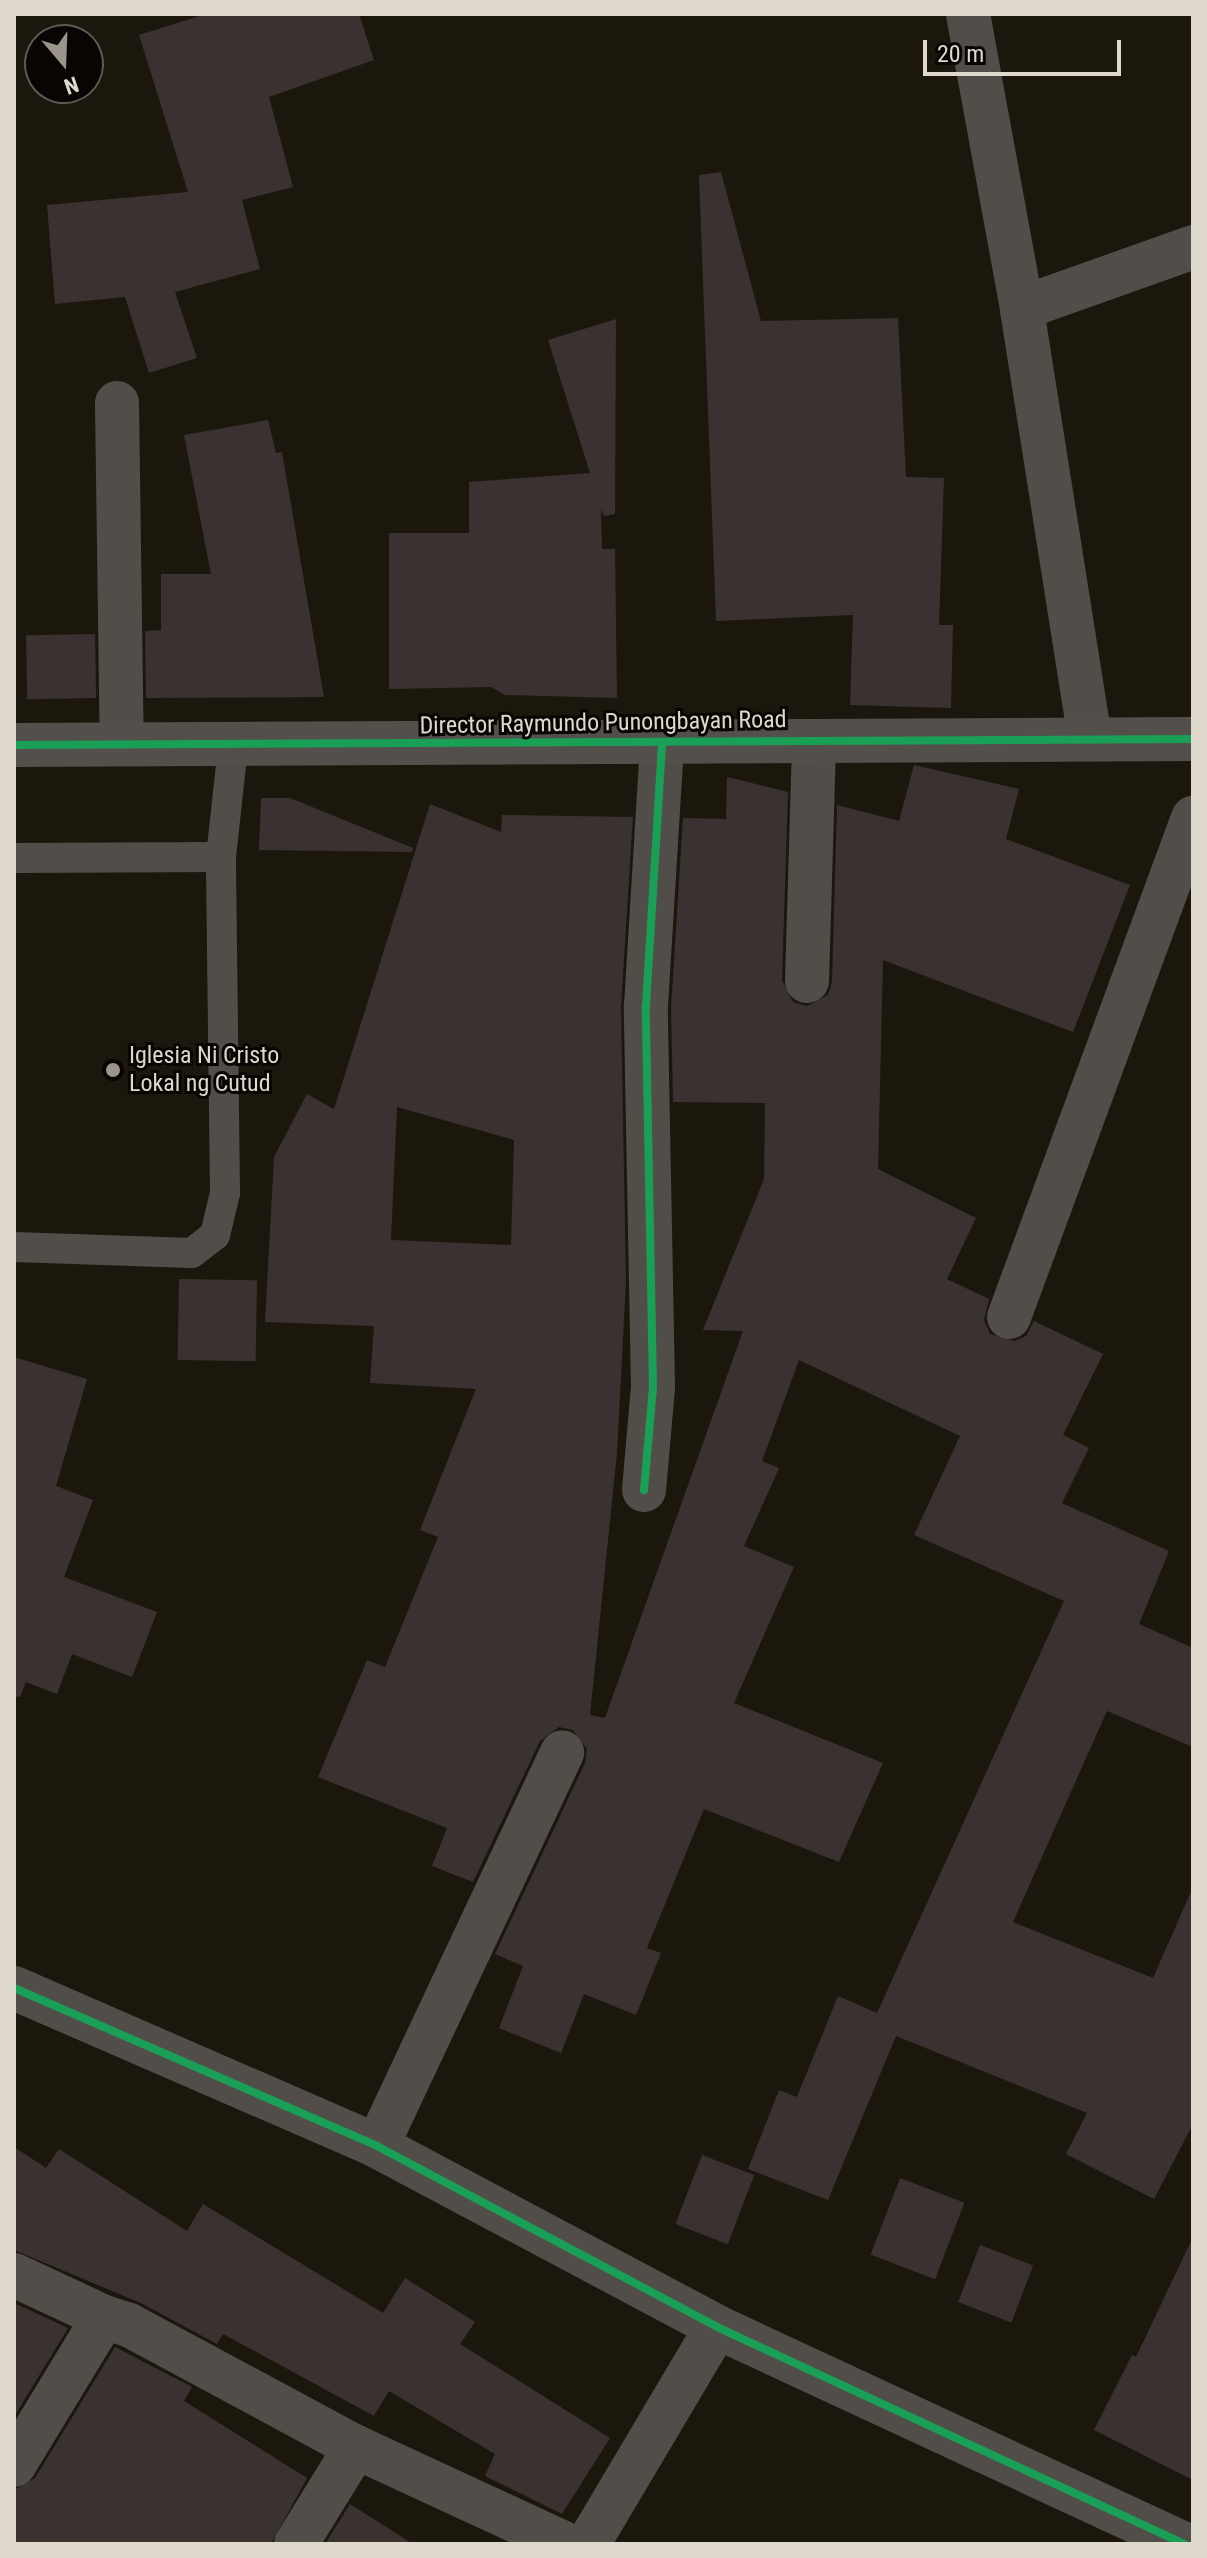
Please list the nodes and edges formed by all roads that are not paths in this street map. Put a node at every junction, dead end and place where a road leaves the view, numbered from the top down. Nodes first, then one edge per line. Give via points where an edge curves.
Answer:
1 (968, 14) edge
2 (1193, 247) edge
3 (1022, 308) junction
4 (117, 403) dead end
5 (1090, 739) junction
6 (1193, 739) edge
7 (814, 741) junction
8 (122, 744) junction
9 (14, 745) edge
10 (662, 745) junction
11 (233, 747) junction
12 (1193, 818) edge
13 (221, 857) junction
14 (14, 858) edge
15 (807, 981) dead end
16 (14, 1247) edge
17 (1009, 1317) dead end
18 (644, 1490) dead end
19 (562, 1752) dead end
20 (14, 1988) edge
21 (377, 2146) junction
22 (14, 2275) edge
23 (104, 2317) junction
24 (717, 2327) junction
25 (356, 2447) junction
26 (14, 2465) edge
27 (296, 2544) edge
28 (566, 2544) edge
29 (588, 2544) edge
30 (1184, 2544) edge

1 - 3 street
2 - 3 street
3 - 5 street
4 - 8 street
5 - 6 street, Director Raymundo Punongbayan Road
5 - 7 street, Director Raymundo Punongbayan Road
7 - 10 street, Director Raymundo Punongbayan Road
7 - 15 street
8 - 9 street, Director Raymundo Punongbayan Road
8 - 11 street, Director Raymundo Punongbayan Road
10 - 11 street, Director Raymundo Punongbayan Road
10 - 18 street via 646,1006 653,1387
11 - 13 lane
12 - 17 street
13 - 14 lane
13 - 16 lane via 225,1193 215,1235 192,1253
19 - 21 street
20 - 21 street
21 - 24 street
22 - 23 street
23 - 25 street via 129,2325
23 - 26 street
24 - 29 street
24 - 30 street
25 - 27 street
25 - 28 street

